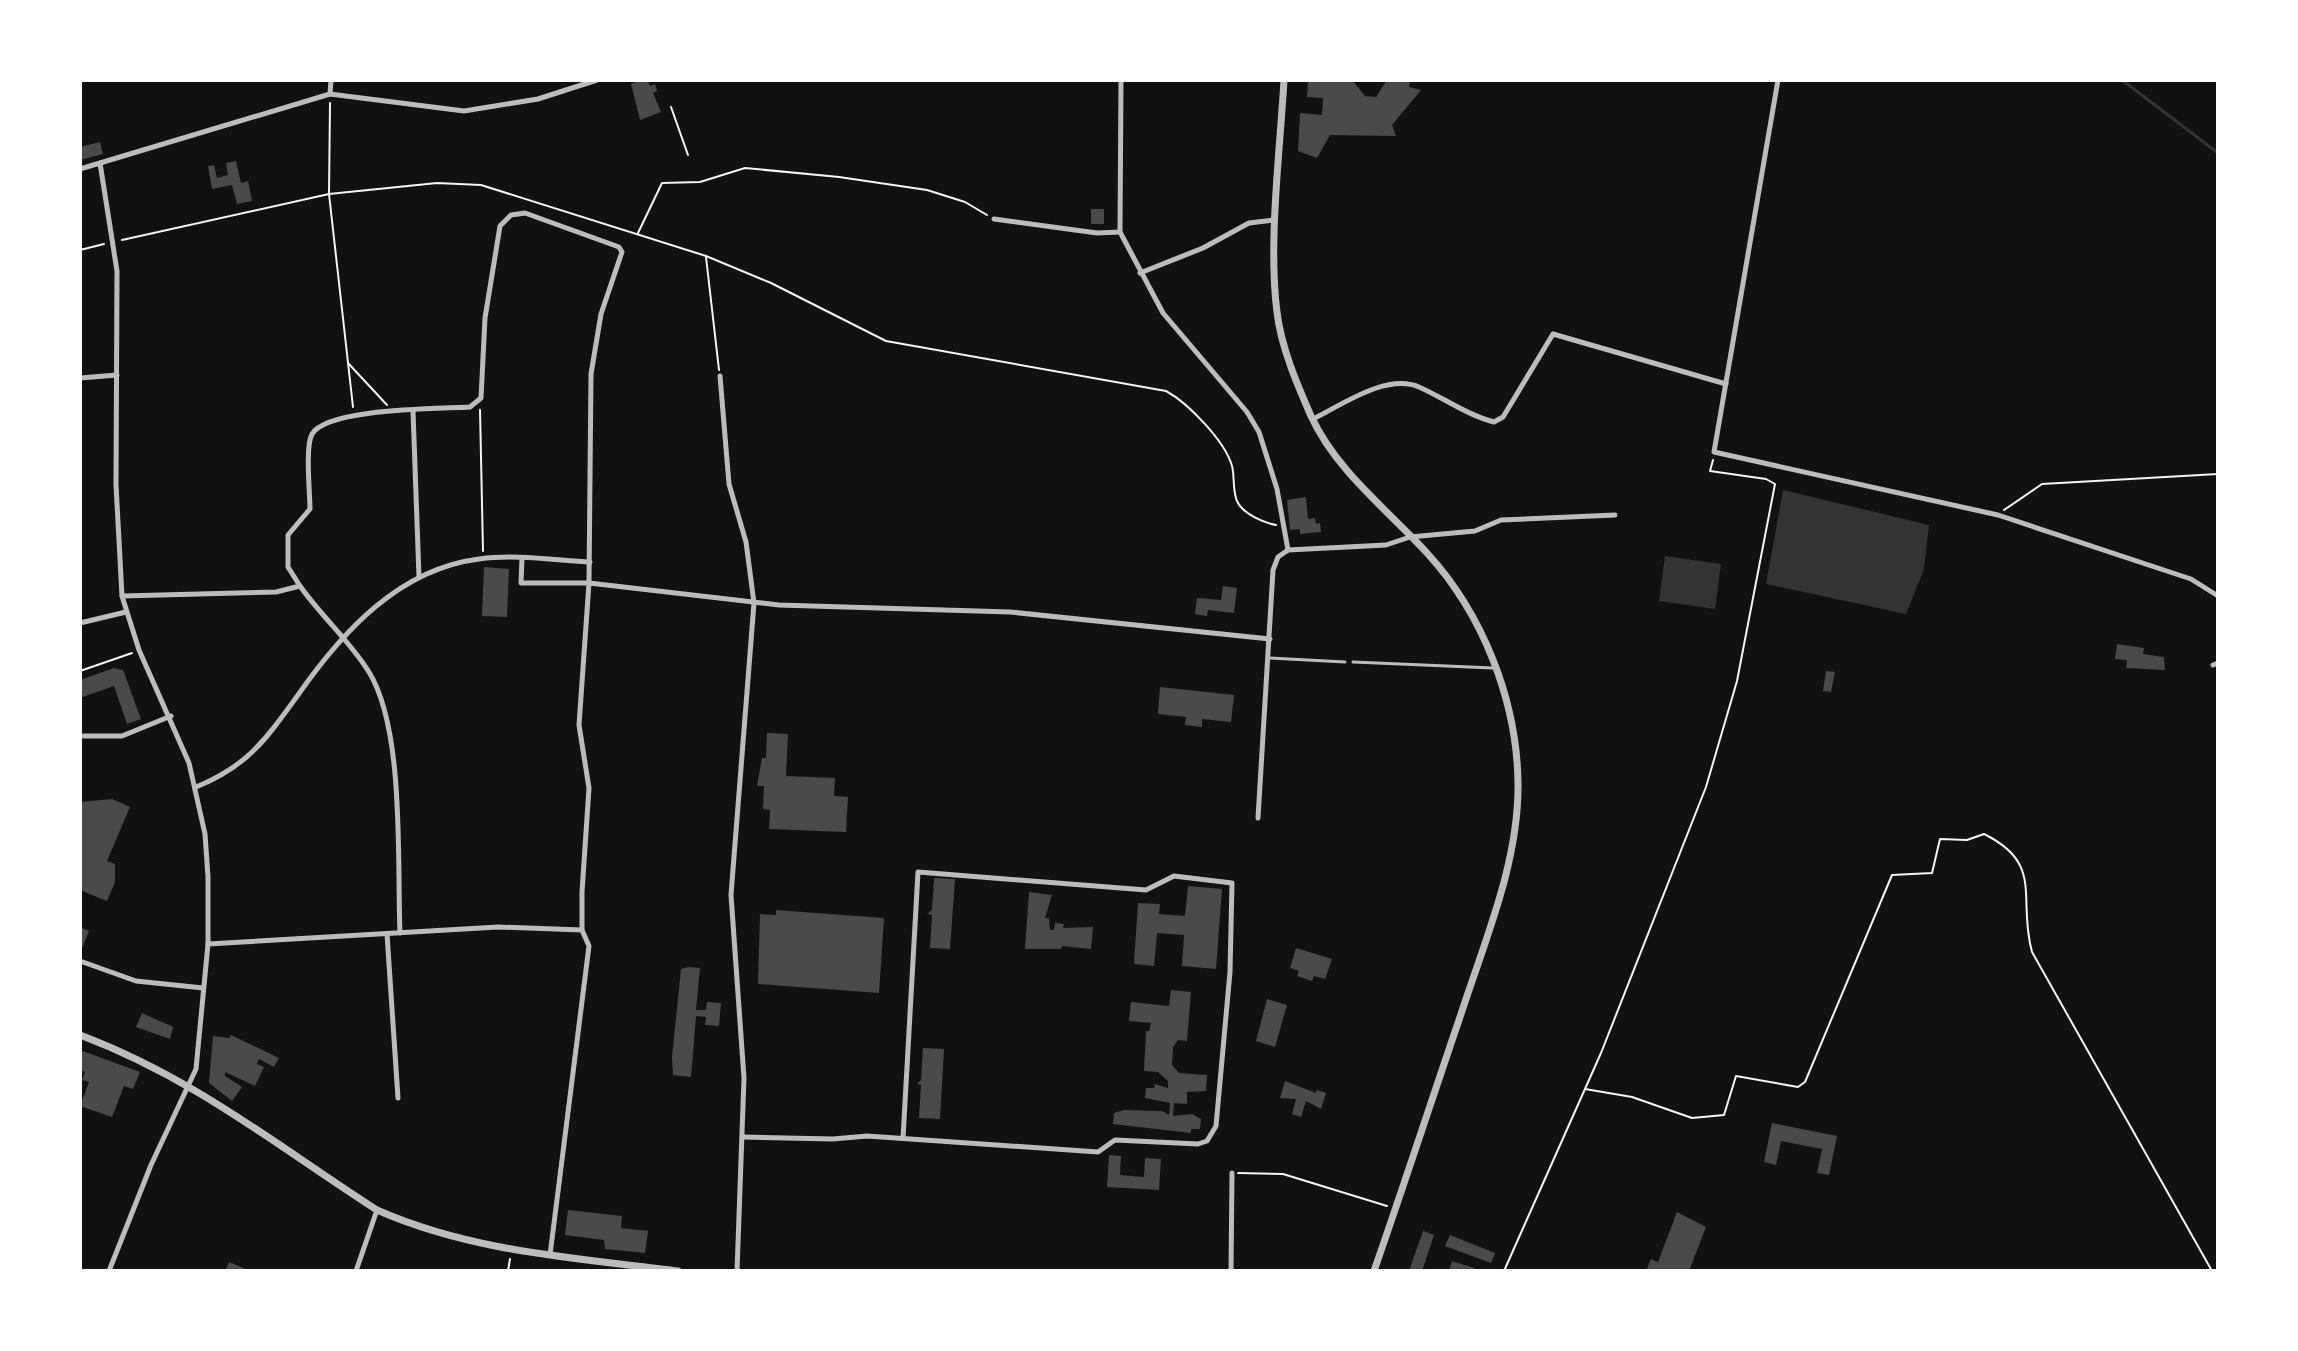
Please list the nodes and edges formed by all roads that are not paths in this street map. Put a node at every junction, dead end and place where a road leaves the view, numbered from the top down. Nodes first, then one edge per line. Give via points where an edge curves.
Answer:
1 (331, 80) edge
2 (597, 80) edge
3 (1121, 80) edge
4 (1284, 80) edge
5 (1778, 80) edge
6 (330, 94) junction
7 (100, 163) junction
8 (80, 169) edge
9 (994, 219) road end
10 (1277, 221) junction
11 (1120, 232) junction
12 (1140, 273) junction
13 (117, 375) junction
14 (720, 376) road end
15 (80, 378) edge
16 (1726, 384) junction
17 (413, 411) junction
18 (1313, 419) junction
19 (1615, 515) dead end
20 (1410, 537) junction
21 (1288, 550) junction
22 (522, 558) junction
23 (590, 562) junction
24 (419, 577) junction
25 (589, 583) junction
26 (300, 586) junction
27 (122, 596) junction
28 (2218, 596) edge
29 (754, 603) junction
30 (126, 612) junction
31 (80, 623) edge
32 (342, 638) junction
33 (1270, 639) junction
34 (1269, 658) junction
35 (1345, 662) dead end
36 (1353, 662) dead end
37 (1496, 668) junction
38 (171, 716) junction
39 (80, 736) edge
40 (196, 787) junction
41 (1258, 818) dead end
42 (582, 930) junction
43 (400, 933) junction
44 (387, 934) junction
45 (208, 944) junction
46 (80, 961) edge
47 (203, 988) junction
48 (80, 1035) edge
49 (191, 1085) junction
50 (398, 1098) dead end
51 (744, 1137) junction
52 (903, 1138) junction
53 (1232, 1173) road end
54 (377, 1210) junction
55 (550, 1255) junction
56 (109, 1271) edge
57 (356, 1271) edge
58 (678, 1271) edge
59 (737, 1271) edge
60 (1231, 1271) edge
61 (1374, 1271) edge

1 - 6 street
2 - 6 street via 538,99 464,111
3 - 11 street
4 - 10 street
5 - 16 street
6 - 7 street
7 - 8 street
7 - 13 street via 115,242
9 - 11 street
10 - 12 street via 1249,223
10 - 18 street via 1277,315 1292,371
11 - 12 street
12 - 21 street via 1163,313 1259,432
13 - 15 street
13 - 27 street
14 - 29 street via 729,484 746,542
16 - 18 street via 1553,334 1503,417 1494,422 1400,383
16 - 28 street via 1714,452 1998,515 2191,579
17 - 23 street via 477,405 481,398 485,318 500,226 511,215 525,213 611,241 622,252 593,346
17 - 24 street
17 - 26 street via 331,420 310,437 310,509 288,535 288,567
18 - 20 street via 1340,464
19 - 20 street via 1501,520 1475,531
20 - 21 street via 1386,545
20 - 37 street via 1465,603
21 - 33 street via 1273,570
22 - 23 street
22 - 24 street via 483,558
22 - 25 street via 521,583
23 - 25 street
24 - 32 street via 384,599
25 - 29 street
25 - 42 street via 579,725 589,788
26 - 27 street via 276,592
26 - 32 street
27 - 30 street
29 - 33 street via 1010,612
29 - 51 street via 731,895
30 - 31 street
30 - 38 street
32 - 40 street via 247,760
32 - 43 street via 370,674 388,719
33 - 34 street
34 - 35 lane
34 - 41 street
36 - 37 lane
37 - 61 street via 1517,772 1510,856
38 - 39 street via 122,736
38 - 40 street
40 - 45 street via 208,854
42 - 43 street via 498,927
42 - 55 street via 589,946
43 - 44 street
44 - 45 street
44 - 50 street
45 - 47 street
46 - 47 street via 136,981
47 - 49 street
48 - 49 street
49 - 54 street
49 - 56 street via 151,1165
51 - 52 street
51 - 59 street
52 - 52 street via 1098,1152 1115,1140 1207,1141 1216,1126 1232,883 1174,876 1146,890 918,872
53 - 60 street
54 - 55 street via 444,1236
54 - 57 street
55 - 58 street

